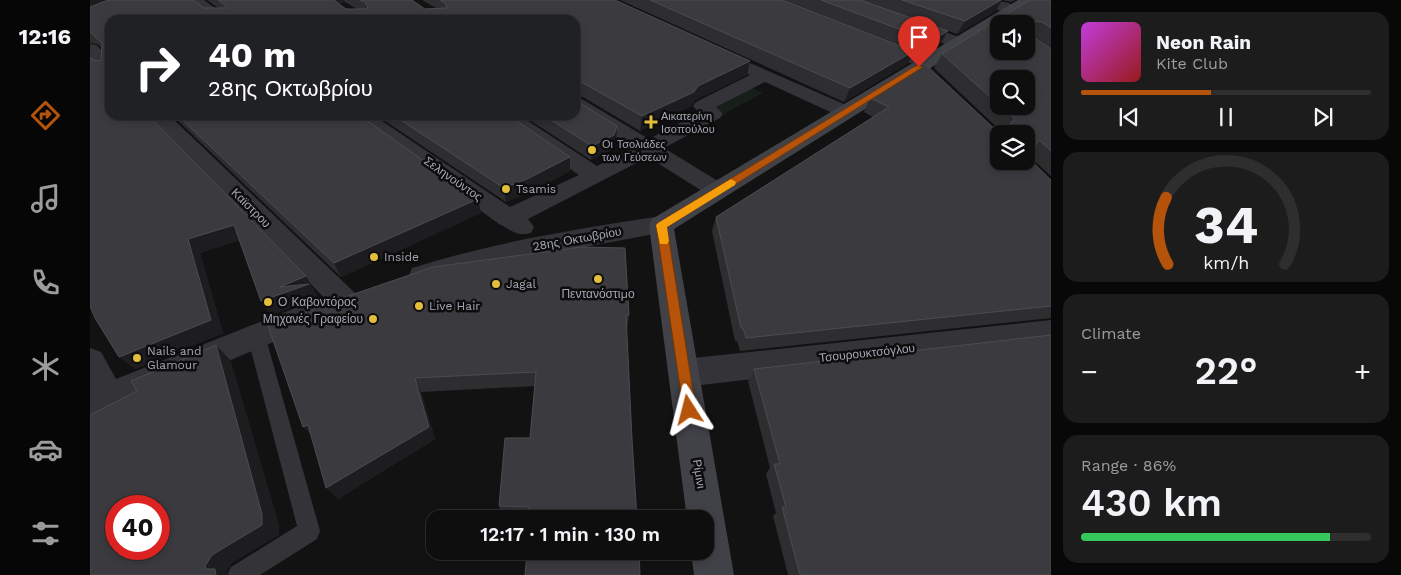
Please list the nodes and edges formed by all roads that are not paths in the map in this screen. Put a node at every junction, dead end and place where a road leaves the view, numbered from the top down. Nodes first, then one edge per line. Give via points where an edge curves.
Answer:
1 (194, 0) edge
2 (839, 0) edge
3 (982, 0) edge
4 (1010, 13) edge
5 (216, 15) edge
6 (864, 38) edge
7 (958, 43) junction
8 (90, 49) edge
9 (738, 62) edge
10 (105, 63) edge
11 (927, 70) junction
12 (765, 75) junction
13 (580, 107) edge
14 (846, 112) junction
15 (162, 120) edge
16 (367, 120) edge
17 (512, 120) edge
18 (648, 149) junction
19 (596, 176) junction
20 (718, 191) junction
21 (508, 218) junction
22 (661, 225) junction
23 (546, 244) junction
24 (401, 282) edge
25 (373, 291) edge
26 (345, 301) junction
27 (1051, 332) edge
28 (256, 335) junction
29 (90, 361) edge
30 (684, 373) junction
31 (99, 401) edge
32 (239, 575) edge
33 (714, 575) edge

1 - 5 street
2 - 7 street
3 - 4 street
4 - 7 street, 28ης Οκτωβρίου
6 - 11 street
7 - 11 street, 28ης Οκτωβρίου
8 - 10 street
9 - 12 street
11 - 14 street, 28ης Οκτωβρίου
12 - 14 street
12 - 18 street via 703,106 713,114
13 - 18 street
14 - 20 street, 28ης Οκτωβρίου
15 - 26 street, Καϊστρου
16 - 21 street, Σεληνούντος
17 - 19 street
18 - 19 street
18 - 20 street
19 - 21 street
20 - 22 street, 28ης Οκτωβρίου
21 - 23 street, Σεληνούντος
22 - 23 street, 28ης Οκτωβρίου
22 - 30 street, Ρίμινι
23 - 24 street, 28ης Οκτωβρίου via 467,260
25 - 26 street
26 - 28 street
27 - 30 street, Τσουρουκτσόγλου
28 - 31 street
28 - 32 lane via 310,532
29 - 31 street
30 - 33 street, Ρίμινι

